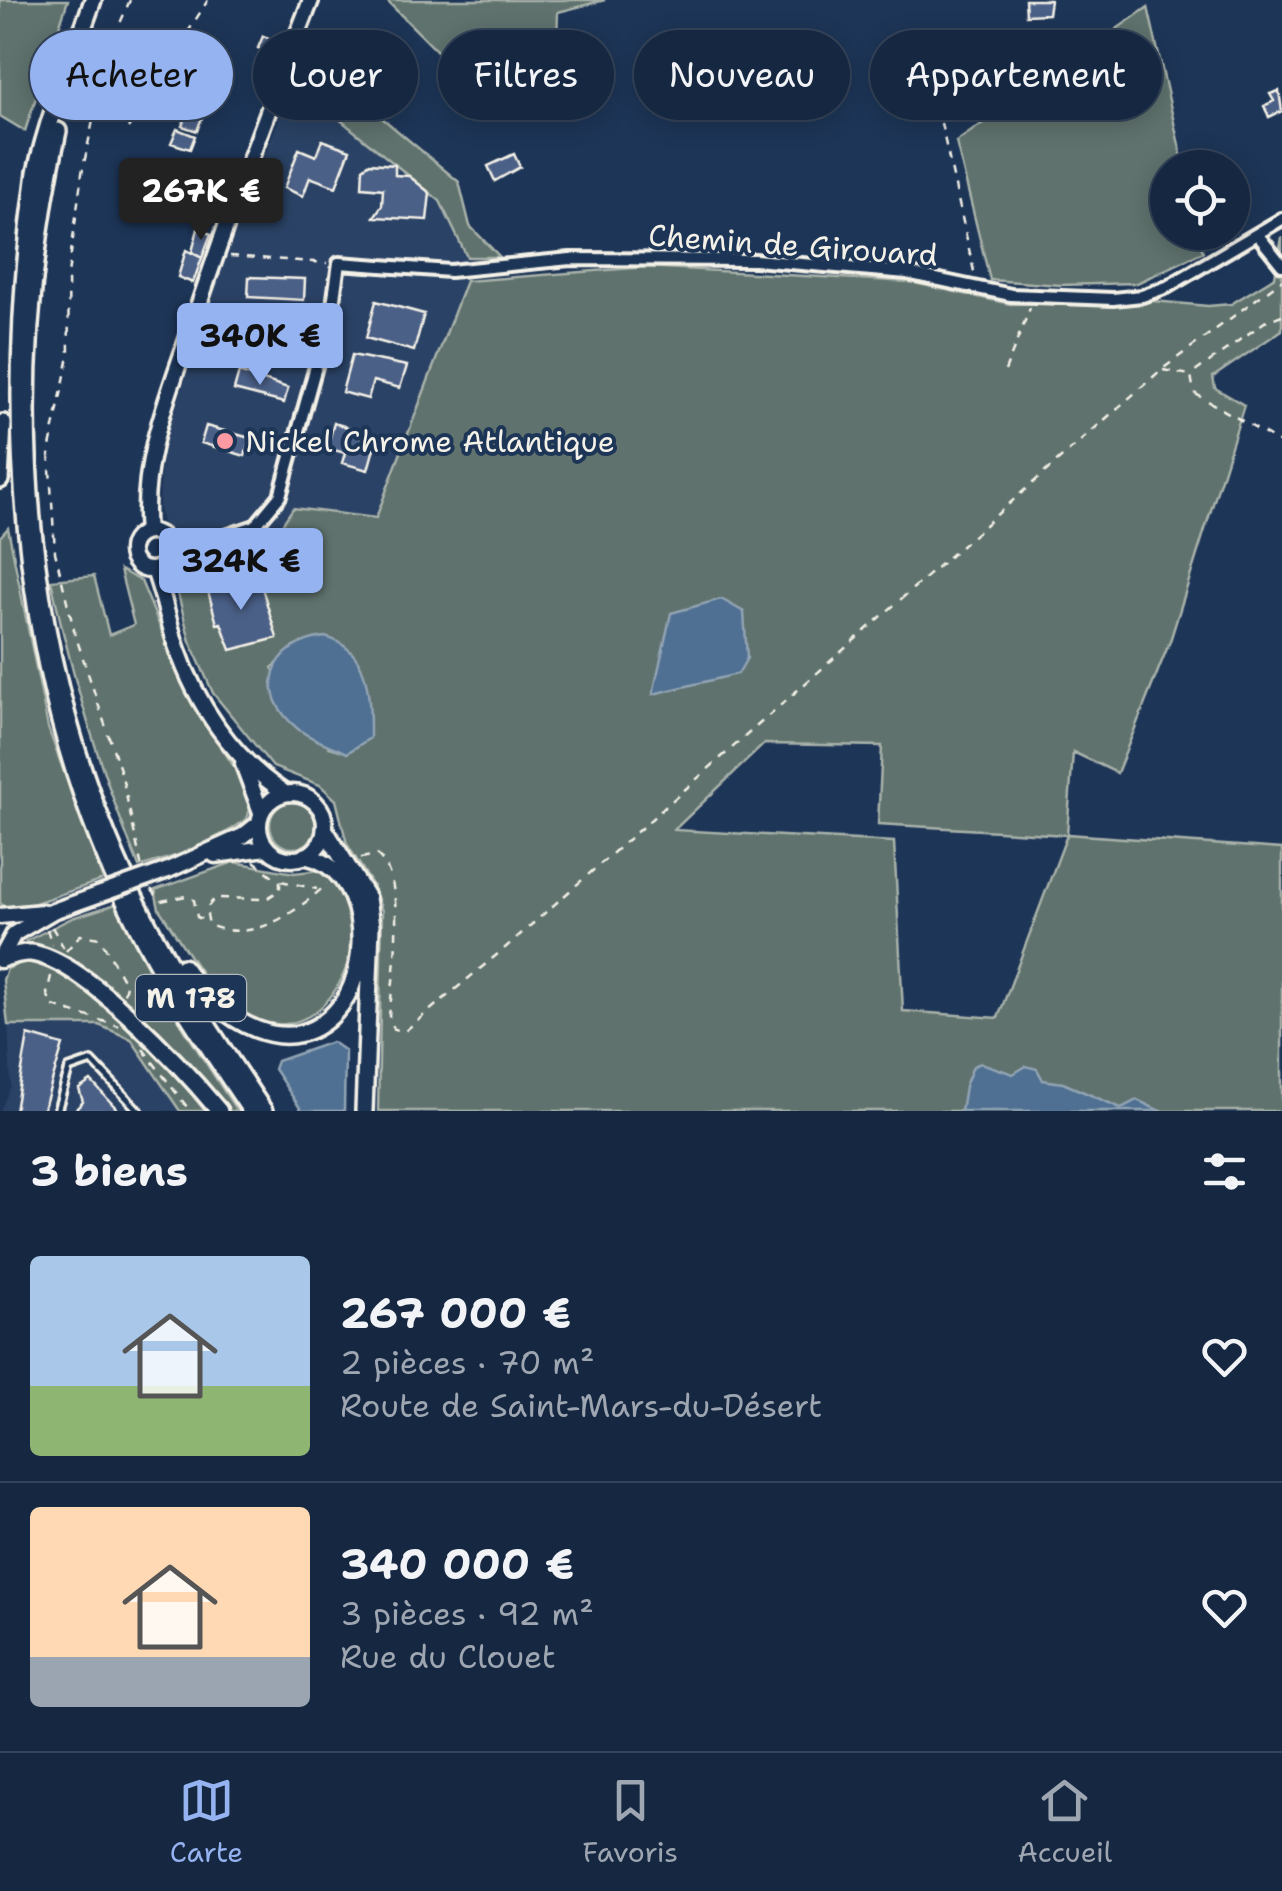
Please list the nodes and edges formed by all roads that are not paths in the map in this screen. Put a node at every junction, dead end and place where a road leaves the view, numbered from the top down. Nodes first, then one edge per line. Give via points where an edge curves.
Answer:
1 (93, 0) edge
2 (312, 0) edge
3 (82, 30) edge
4 (51, 120) edge
5 (60, 120) edge
6 (1282, 219) edge
7 (1257, 234) junction
8 (1282, 265) edge
9 (18, 280) junction
10 (0, 480) edge
11 (146, 532) junction
12 (169, 546) junction
13 (154, 570) junction
14 (234, 750) junction
15 (285, 794) junction
16 (260, 818) junction
17 (325, 830) junction
18 (266, 848) junction
19 (306, 856) junction
20 (199, 858) junction
21 (128, 880) junction
22 (52, 916) junction
23 (0, 918) edge
24 (2, 955) edge
25 (57, 1111) edge
26 (139, 1111) edge
27 (219, 1111) edge
28 (250, 1111) edge
29 (264, 1111) edge
30 (364, 1111) edge

1 - 3 main road, M 178
2 - 11 main road via 157,428 144,499
4 - 9 main road, M 178
5 - 21 main road, M 178 via 30,283 24,463 36,575 62,700
6 - 7 street, Chemin de Girouard
7 - 8 street
7 - 12 street, Chemin de Girouard via 1142,296 1034,298 907,273 755,260 570,259 450,272 338,263 333,305 280,496 255,526
9 - 10 main road via 10,306
9 - 28 main road, M 178 via 12,404 18,535 38,654 60,734 140,932
11 - 12 main road via 158,533
11 - 13 main road via 132,542 131,554 137,565
12 - 13 main road via 168,558
13 - 14 main road via 177,649
14 - 15 main road
14 - 16 main road
15 - 16 main road
15 - 17 main road via 314,802
16 - 18 main road
16 - 20 main road
17 - 19 main road
17 - 30 main road via 367,898 372,926
18 - 19 main road via 288,860
18 - 20 main road
19 - 21 main road via 332,866 346,883 356,902 359,943 352,986 340,1006 304,1031 272,1035 220,1010 192,981
20 - 22 main road, bridge
21 - 29 main road, M 178 via 171,966
22 - 23 main road
22 - 24 main road via 14,934
23 - 24 main road via 7,933
24 - 27 main road via 40,956 95,988 144,1028
25 - 26 lane via 69,1068 92,1061

